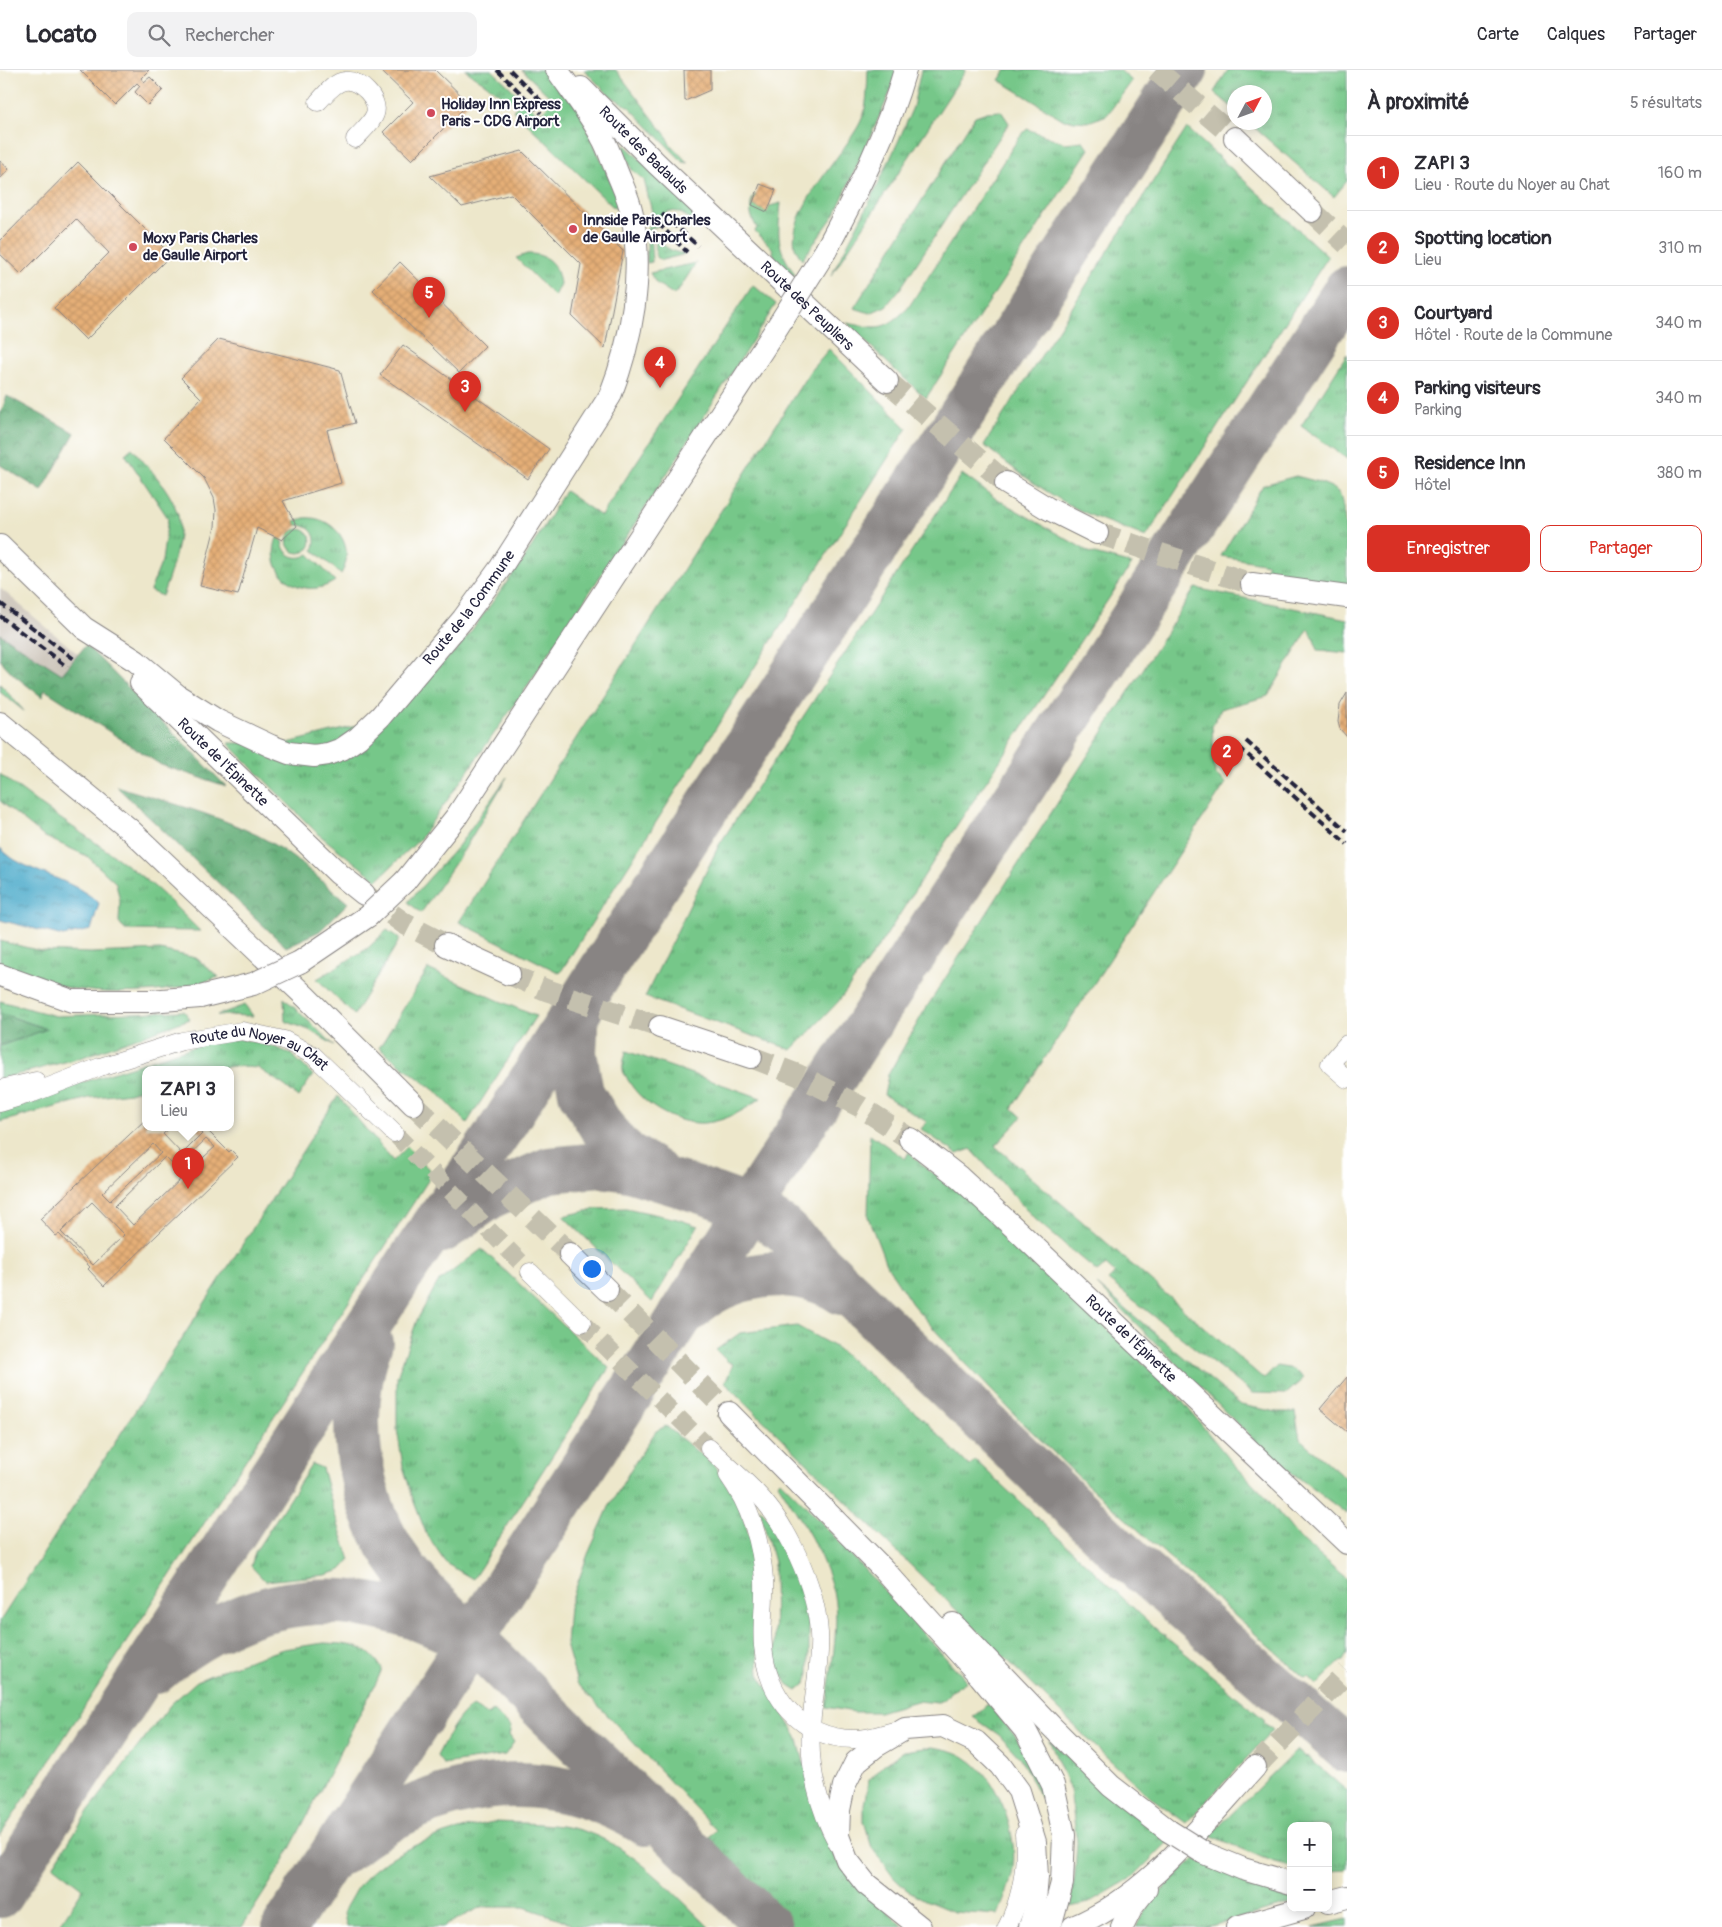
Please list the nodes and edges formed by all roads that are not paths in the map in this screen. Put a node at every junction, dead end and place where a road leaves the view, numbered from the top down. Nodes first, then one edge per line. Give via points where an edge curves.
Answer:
1 (557, 70) edge
2 (562, 70) edge
3 (905, 70) edge
4 (318, 102) dead end
5 (1234, 138) tunnel mouth
6 (355, 139) dead end
7 (1312, 211) tunnel mouth
8 (727, 228) joint
9 (887, 381) tunnel mouth
10 (1006, 483) tunnel mouth
11 (1097, 533) tunnel mouth
12 (0, 546) edge
13 (1252, 584) tunnel mouth
14 (1347, 597) edge
15 (84, 628) junction
16 (0, 723) edge
17 (366, 905) junction
18 (446, 945) tunnel mouth
19 (509, 974) tunnel mouth
20 (0, 975) edge
21 (660, 1027) tunnel mouth
22 (1347, 1044) edge
23 (751, 1057) tunnel mouth
24 (100, 1066) junction
25 (1347, 1080) edge
26 (0, 1089) edge
27 (0, 1103) edge
28 (413, 1104) tunnel mouth
29 (394, 1133) tunnel mouth
30 (910, 1139) tunnel mouth
31 (570, 1254) tunnel mouth
32 (530, 1272) tunnel mouth
33 (607, 1290) tunnel mouth
34 (582, 1324) tunnel mouth
35 (729, 1413) tunnel mouth
36 (1347, 1543) edge
37 (884, 1570) junction
38 (810, 1728) junction
39 (905, 1729) junction
40 (1255, 1767) tunnel mouth
41 (1019, 1791) junction
42 (1171, 1857) junction
43 (847, 1860) junction
44 (1287, 1882) edge
45 (1332, 1886) edge
46 (1347, 1886) edge
47 (1347, 1897) edge
48 (1332, 1901) edge
49 (899, 1910) junction
50 (1290, 1912) edge
51 (920, 1927) edge
52 (939, 1927) edge
53 (1007, 1927) edge
54 (1030, 1927) edge
55 (1050, 1927) edge
56 (1073, 1927) edge
57 (1122, 1927) edge
58 (1237, 1927) edge

1 - 15 main road, Route de la Commune via 604,140 630,206 636,238 637,276 628,343 610,396 501,567 463,619 380,717 342,749 314,756 289,753 218,721 178,696 136,661
2 - 8 main road, Route des Badauds via 656,164
3 - 17 main road, bridge via 864,178 826,250 771,337 457,816 405,881
4 - 6 street via 338,83 347,80 371,95 376,104 375,115
5 - 7 main road
8 - 9 main road, Route des Peupliers
10 - 11 main road
12 - 15 main road, Route de la Commune
13 - 14 main road
15 - 17 main road, Route de l'Épinette via 339,874
16 - 28 main road via 128,829 306,997
17 - 20 main road, bridge via 300,962 253,984 200,998 72,1001
18 - 19 main road
21 - 23 main road
22 - 25 street via 1330,1064
24 - 26 street, Route du Noyer au Chat
24 - 27 street, Route du Noyer au Chat
24 - 29 street, Route du Noyer au Chat via 191,1040 242,1031 271,1037 284,1040 314,1056
30 - 36 main road, Route de l'Épinette via 959,1177 1021,1234
31 - 33 main road
32 - 34 street
35 - 37 main road
37 - 44 main road, bridge via 925,1594 1111,1786 1169,1831 1204,1853
37 - 55 main road via 1025,1730 1053,1785 1064,1835 1062,1883
38 - 38 street via 818,1670 819,1632 810,1590 780,1523 755,1490 709,1448 736,1485 748,1508 759,1543 764,1581 763,1645 774,1689 799,1722
38 - 39 street via 854,1740
38 - 43 street via 811,1760 818,1794 828,1826
39 - 41 main road via 943,1726 976,1742 1000,1765
39 - 43 main road via 856,1762 844,1786 838,1836
40 - 42 main road
41 - 53 street via 1025,1846 1024,1879
41 - 54 main road via 1035,1842 1037,1877
42 - 56 main road via 1109,1910
42 - 57 main road via 1132,1907
43 - 49 main road via 866,1884
45 - 46 main road
47 - 48 main road
49 - 51 main road
49 - 52 main road
50 - 58 main road

